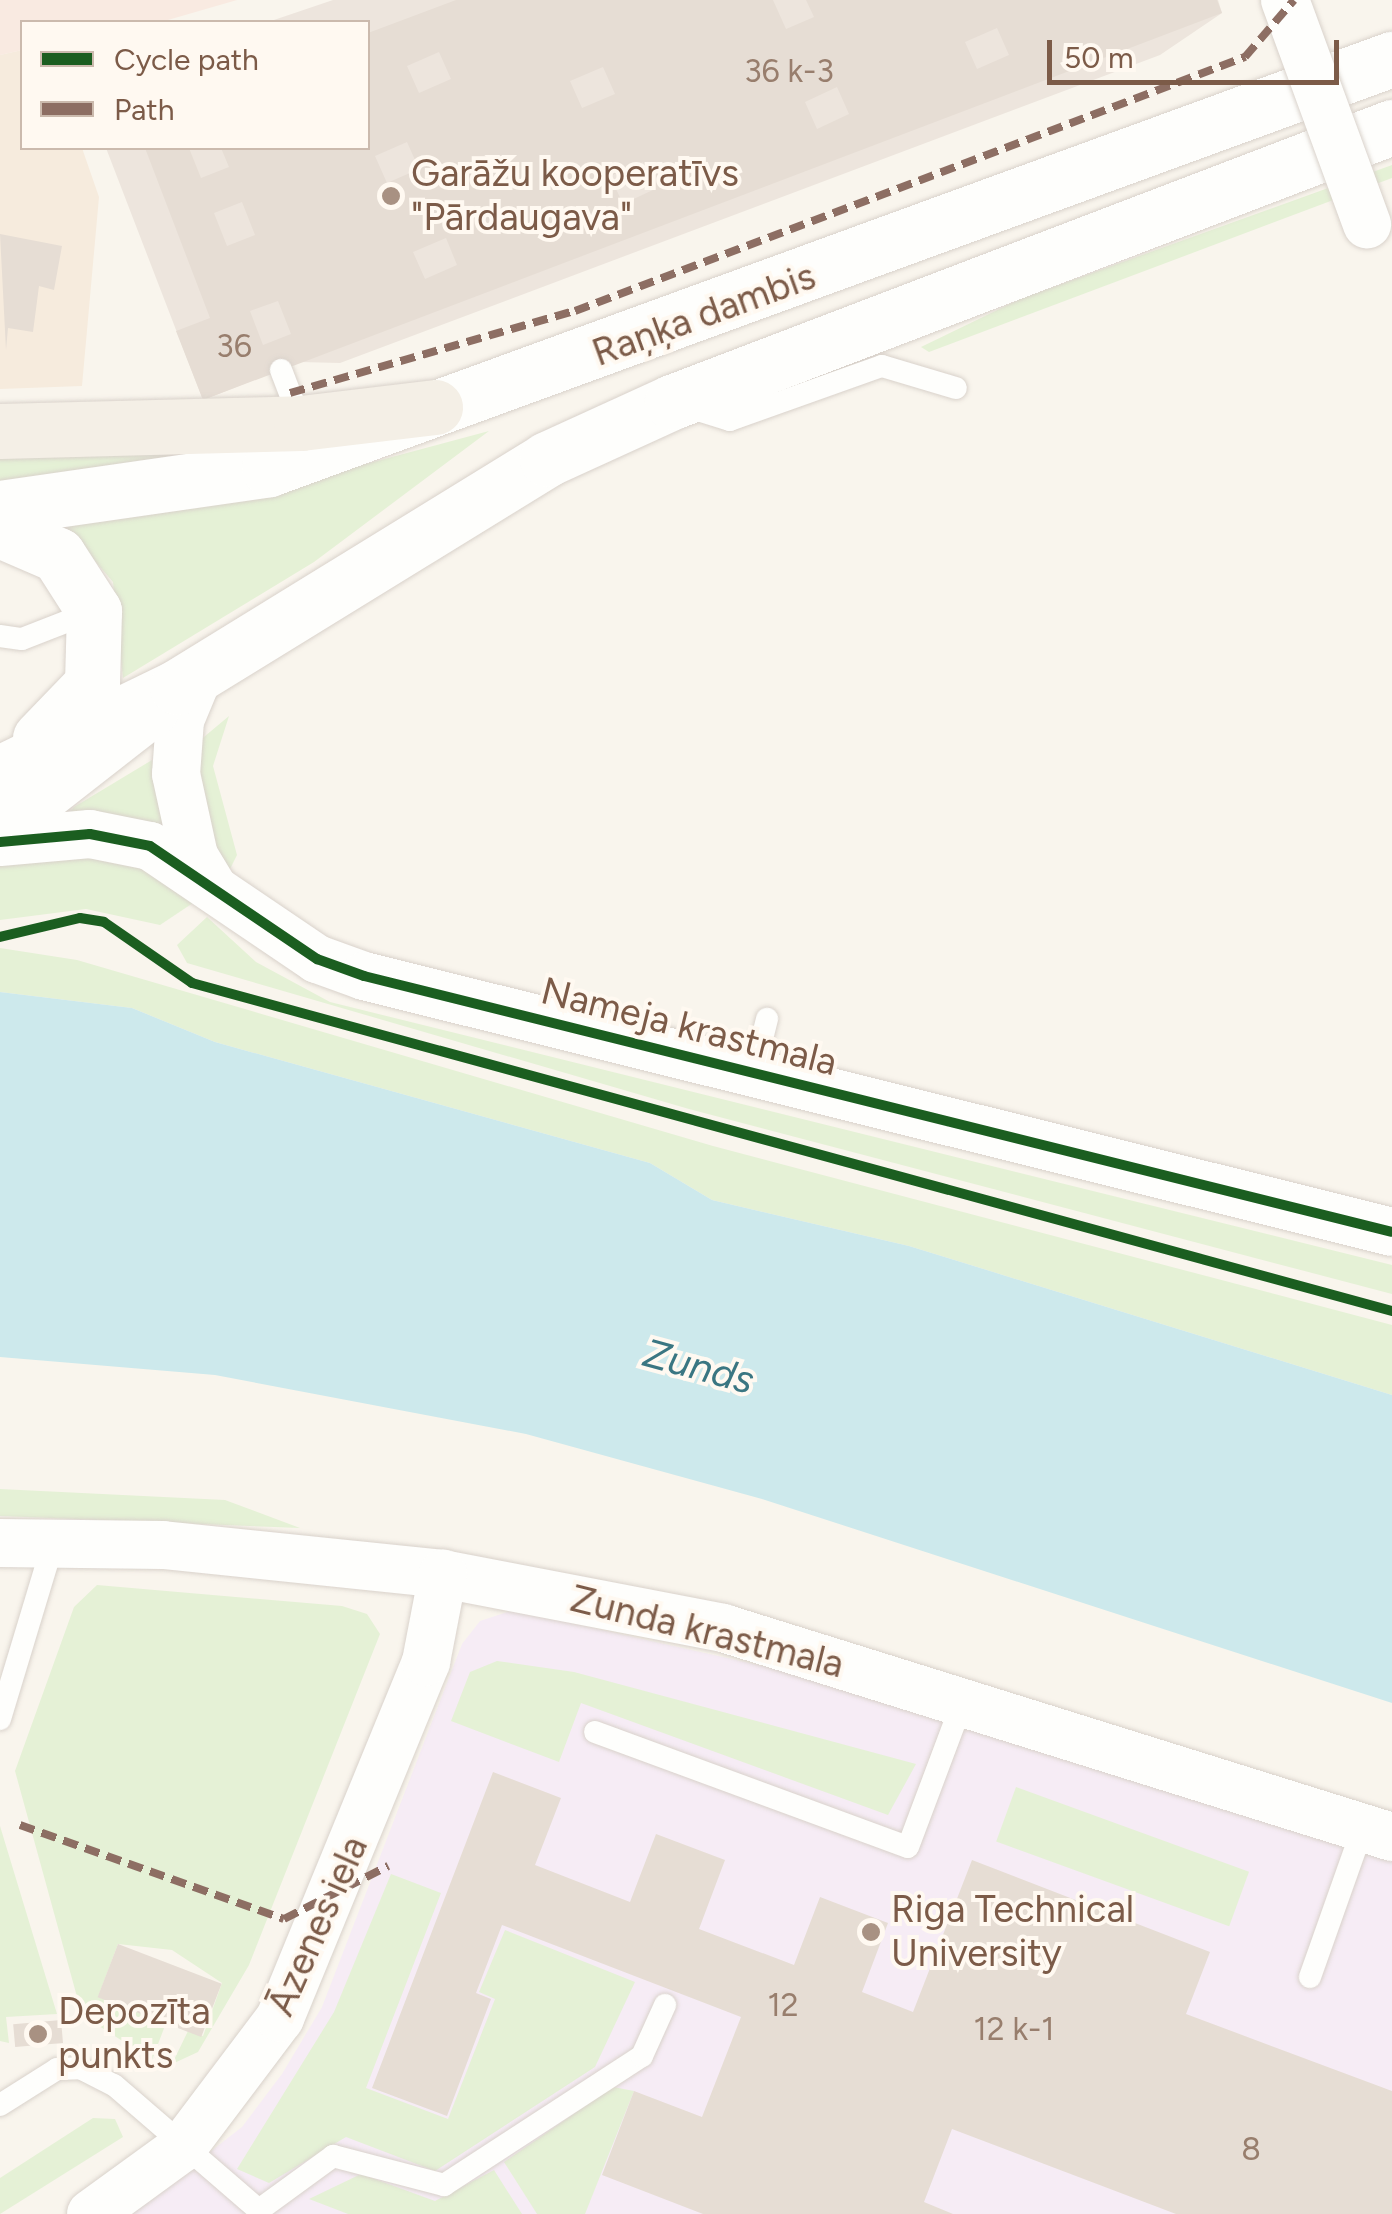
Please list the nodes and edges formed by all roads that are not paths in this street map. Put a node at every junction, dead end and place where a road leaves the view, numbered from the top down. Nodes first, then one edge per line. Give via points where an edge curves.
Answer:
1 (1285, 0) edge
2 (1392, 59) edge
3 (1392, 127) edge
4 (1367, 224) dead end
5 (281, 370) dead end
6 (956, 388) dead end
7 (672, 402) junction
8 (435, 407) junction
9 (301, 422) junction
10 (0, 430) edge
11 (0, 508) edge
12 (0, 530) edge
13 (94, 611) junction
14 (0, 636) edge
15 (188, 680) junction
16 (5, 770) edge
17 (0, 826) edge
18 (0, 842) edge
19 (218, 896) junction
20 (767, 1019) dead end
21 (754, 1074) junction
22 (1392, 1232) edge
23 (0, 1543) edge
24 (54, 1544) junction
25 (443, 1574) junction
26 (963, 1702) junction
27 (0, 1719) edge
28 (594, 1732) dead end
29 (1378, 1832) edge
30 (1310, 1978) dead end
31 (665, 2005) dead end
32 (0, 2105) edge
33 (182, 2148) junction
34 (91, 2214) edge

1 - 4 street, bridge
2 - 8 main road, Raņķa dambis
3 - 7 main road, Raņķa dambis
5 - 9 lane
6 - 7 lane via 882,366 730,420
7 - 15 main road, Raņķa dambis via 547,459
8 - 9 main road
8 - 11 main road, Raņķa dambis via 269,468
9 - 10 main road
12 - 13 main road via 58,555
13 - 14 lane via 22,638
13 - 16 main road via 92,684
15 - 16 main road, Raņķa dambis
15 - 17 main road, Raņķa dambis via 50,797
15 - 19 street, Nameja krastmala via 176,774 194,856
18 - 19 street, Nameja krastmala via 120,838 181,863
19 - 21 street, Nameja krastmala via 317,959 364,976
20 - 21 lane
21 - 22 street, Nameja krastmala
23 - 24 street, Zunda krastmala
24 - 25 street, Zunda krastmala via 163,1545
24 - 27 lane
25 - 26 street, Zunda krastmala via 722,1628
25 - 33 street, Āzenes iela via 426,1662 313,1949 280,2018
26 - 28 lane via 908,1848
26 - 29 street, Zunda krastmala
29 - 30 lane
31 - 33 lane via 642,2056 444,2184 333,2156 259,2210
32 - 33 lane via 57,2069 80,2068 114,2085
33 - 34 street, Āzenes iela

